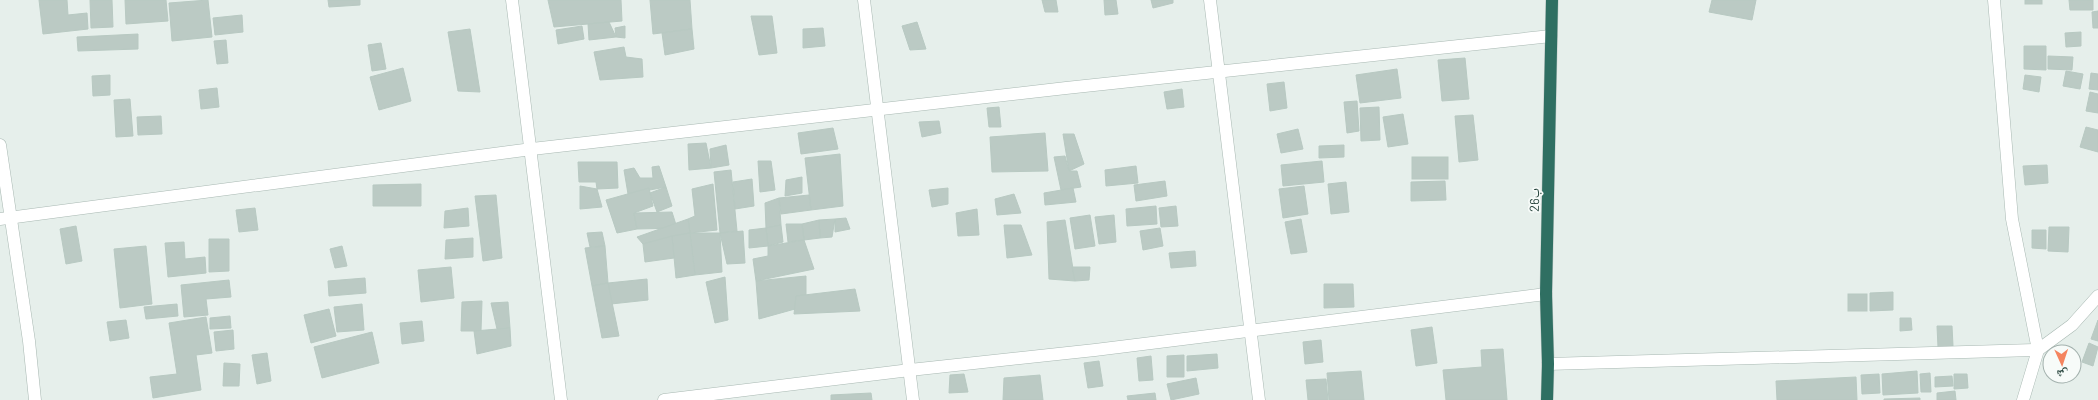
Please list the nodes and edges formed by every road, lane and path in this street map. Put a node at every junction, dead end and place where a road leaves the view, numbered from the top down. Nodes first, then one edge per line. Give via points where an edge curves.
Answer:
1 (512, 0) edge
2 (864, 0) edge
3 (1210, 0) edge
4 (1552, 0) edge
5 (1994, 0) edge
6 (1550, 36) junction
7 (1218, 72) junction
8 (877, 109) junction
9 (0, 145) edge
10 (532, 149) junction
11 (5, 219) edge
12 (1546, 294) junction
13 (2098, 296) edge
14 (1249, 330) junction
15 (2038, 350) junction
16 (1548, 364) junction
17 (910, 370) junction
18 (35, 400) edge
19 (561, 400) edge
20 (664, 400) edge
21 (913, 400) edge
22 (1259, 400) edge
23 (1547, 400) edge
24 (2023, 400) edge

1 - 10 street
2 - 8 street
3 - 7 street
4 - 6 highway, 26ب
5 - 15 street via 2012,219
6 - 7 street
6 - 12 highway, 26ب
7 - 8 street
7 - 14 street
8 - 10 street
8 - 17 street
9 - 11 street
10 - 11 street
10 - 19 street
11 - 18 street via 29,341
12 - 14 street
12 - 16 highway, 26ب
13 - 15 street via 2072,325
14 - 17 street
14 - 22 street
15 - 16 street
15 - 24 street
16 - 23 highway, 26ب
17 - 20 street
17 - 21 street

